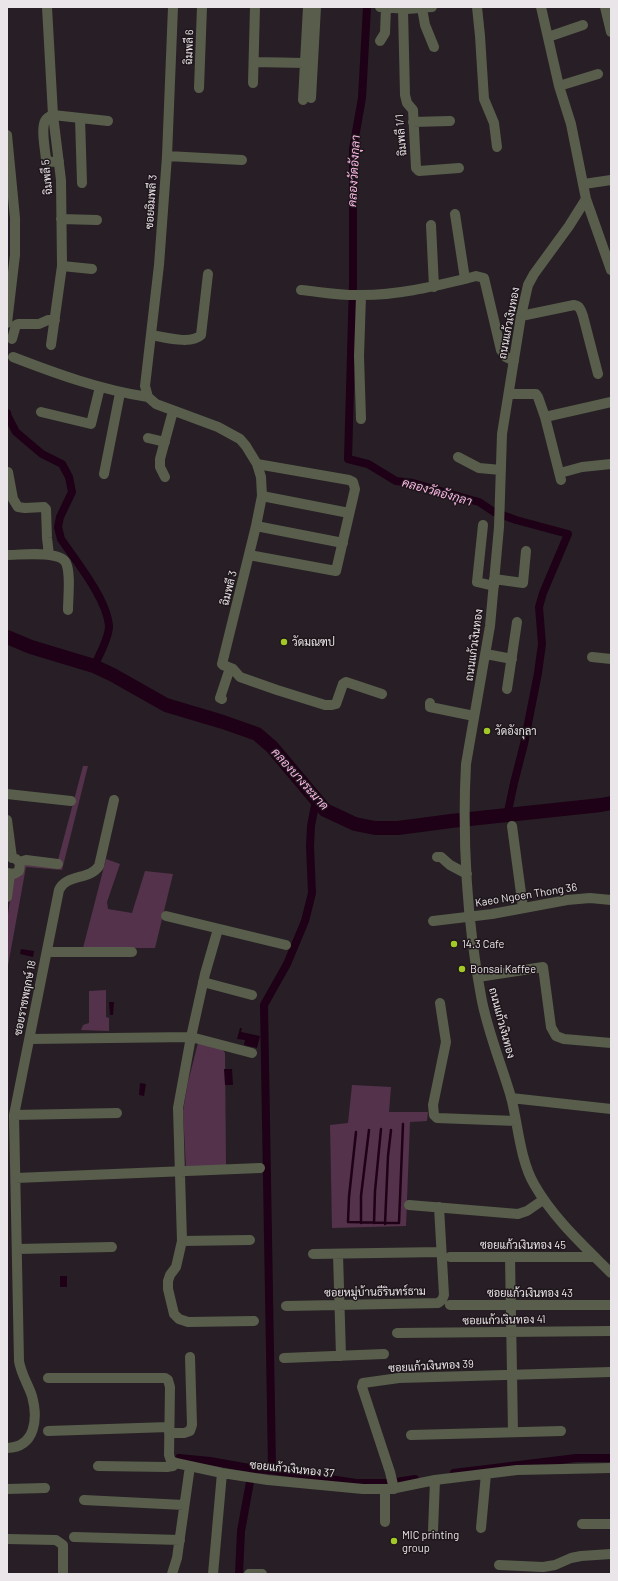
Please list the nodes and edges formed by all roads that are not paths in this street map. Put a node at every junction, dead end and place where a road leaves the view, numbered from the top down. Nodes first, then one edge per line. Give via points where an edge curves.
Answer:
1 (47, 7) edge
2 (173, 7) edge
3 (202, 7) edge
4 (255, 7) edge
5 (308, 7) edge
6 (316, 7) edge
7 (380, 7) edge
8 (427, 7) edge
9 (477, 7) edge
10 (541, 7) edge
11 (605, 7) edge
12 (386, 8) edge
13 (406, 8) edge
14 (582, 25) dead end
15 (611, 32) edge
16 (548, 37) junction
17 (380, 41) dead end
18 (434, 47) dead end
19 (254, 62) junction
20 (305, 63) junction
21 (598, 74) dead end
22 (253, 83) dead end
23 (559, 86) junction
24 (199, 88) dead end
25 (53, 115) junction
26 (80, 118) junction
27 (108, 121) dead end
28 (450, 121) dead end
29 (413, 122) junction
30 (7, 135) edge
31 (497, 147) dead end
32 (167, 156) junction
33 (242, 160) dead end
34 (459, 168) dead end
35 (611, 180) edge
36 (82, 182) dead end
37 (584, 184) junction
38 (586, 199) junction
39 (455, 214) dead end
40 (61, 219) junction
41 (97, 220) dead end
42 (431, 225) dead end
43 (62, 266) junction
44 (92, 269) dead end
45 (611, 270) edge
46 (208, 274) dead end
47 (465, 279) junction
48 (434, 287) junction
49 (301, 290) dead end
50 (355, 295) junction
51 (521, 316) junction
52 (55, 320) junction
53 (7, 323) edge
54 (151, 335) junction
55 (12, 339) dead end
56 (51, 344) dead end
57 (13, 357) dead end
58 (514, 361) junction
59 (598, 374) dead end
60 (100, 387) junction
61 (120, 393) junction
62 (509, 394) junction
63 (148, 397) junction
64 (611, 402) edge
65 (174, 411) junction
66 (41, 412) dead end
67 (545, 417) junction
68 (361, 419) dead end
69 (148, 438) dead end
70 (165, 442) junction
71 (458, 457) dead end
72 (257, 464) junction
73 (611, 464) edge
74 (501, 470) junction
75 (8, 472) dead end
76 (104, 474) dead end
77 (165, 477) dead end
78 (262, 496) junction
79 (349, 513) junction
80 (483, 525) dead end
81 (256, 526) junction
82 (343, 543) junction
83 (526, 551) dead end
84 (7, 555) edge
85 (50, 555) junction
86 (249, 555) junction
87 (494, 583) junction
88 (68, 610) dead end
89 (517, 622) dead end
90 (486, 654) junction
91 (592, 657) dead end
92 (512, 659) junction
93 (611, 659) edge
94 (230, 668) junction
95 (507, 689) dead end
96 (382, 694) dead end
97 (222, 699) dead end
98 (430, 703) dead end
99 (474, 716) junction
100 (7, 794) edge
101 (114, 800) dead end
102 (71, 801) dead end
103 (7, 820) edge
104 (512, 826) dead end
105 (437, 857) dead end
106 (13, 860) edge
107 (58, 864) dead end
108 (9, 874) edge
109 (467, 874) junction
110 (7, 897) edge
111 (611, 900) edge
112 (523, 908) junction
113 (166, 916) dead end
114 (469, 916) junction
115 (433, 921) dead end
116 (218, 929) junction
117 (286, 945) dead end
118 (47, 952) junction
119 (132, 952) dead end
120 (478, 977) junction
121 (203, 982) junction
122 (252, 995) dead end
123 (440, 1002) dead end
124 (191, 1037) junction
125 (30, 1039) junction
126 (611, 1043) edge
127 (252, 1053) dead end
128 (511, 1098) junction
129 (611, 1109) edge
130 (117, 1113) dead end
131 (14, 1115) junction
132 (516, 1121) junction
133 (260, 1168) dead end
134 (180, 1172) junction
135 (16, 1178) junction
136 (543, 1200) junction
137 (409, 1205) dead end
138 (439, 1207) junction
139 (250, 1240) dead end
140 (182, 1241) junction
141 (112, 1247) dead end
142 (17, 1248) junction
143 (313, 1254) dead end
144 (338, 1254) junction
145 (446, 1254) junction
146 (510, 1257) junction
147 (595, 1257) junction
148 (611, 1273) edge
149 (340, 1305) junction
150 (511, 1305) junction
151 (611, 1305) edge
152 (286, 1306) dead end
153 (450, 1306) dead end
154 (254, 1321) dead end
155 (611, 1331) edge
156 (512, 1332) junction
157 (397, 1333) dead end
158 (384, 1354) dead end
159 (341, 1356) junction
160 (190, 1357) dead end
161 (284, 1358) dead end
162 (611, 1372) edge
163 (512, 1375) junction
164 (48, 1378) dead end
165 (169, 1430) junction
166 (48, 1431) dead end
167 (561, 1431) dead end
168 (513, 1432) junction
169 (411, 1435) dead end
170 (7, 1448) edge
171 (176, 1463) junction
172 (98, 1466) dead end
173 (190, 1466) junction
174 (611, 1468) edge
175 (222, 1473) junction
176 (486, 1474) junction
177 (435, 1480) junction
178 (45, 1488) dead end
179 (7, 1489) edge
180 (391, 1489) junction
181 (84, 1500) dead end
182 (184, 1505) junction
183 (385, 1522) dead end
184 (582, 1524) dead end
185 (611, 1524) edge
186 (481, 1528) dead end
187 (433, 1531) dead end
188 (74, 1536) dead end
189 (7, 1539) edge
190 (180, 1540) junction
191 (611, 1554) edge
192 (499, 1565) dead end
193 (63, 1574) edge
194 (172, 1574) edge
195 (213, 1574) edge
196 (249, 1574) edge
197 (262, 1574) edge

1 - 25 street, ฉิมพลี 5
2 - 32 street, ซอยฉิมพลี 3
3 - 24 street, ฉิมพลี 6
4 - 19 street
5 - 20 street
6 - 20 street via 307,99
7 - 12 street
8 - 13 street
8 - 18 street via 425,25
9 - 31 street via 484,99 494,123
10 - 16 street
11 - 15 street
12 - 13 street
12 - 17 street via 385,33
13 - 29 street, ฉิมพลี 1/1 via 405,95 413,110
14 - 16 street
16 - 23 street
19 - 20 street
19 - 22 street
21 - 23 street
23 - 37 street via 571,124
25 - 26 street
25 - 40 street, ฉิมพลี 5 via 61,180
26 - 27 street
26 - 36 street
28 - 29 street
29 - 34 street, ฉิมพลี 1/1 via 419,171
30 - 53 street via 15,218 14,261
32 - 33 street
32 - 54 street, ซอยฉิมพลี 3
35 - 37 street
37 - 38 street
38 - 45 street
38 - 51 street, ถนนแก้วเงินทอง via 534,274 528,285
39 - 47 street
40 - 41 street
40 - 43 street, ฉิมพลี 5
42 - 48 street
43 - 44 street
43 - 52 street, ฉิมพลี 5
46 - 54 street via 201,335 190,340
47 - 48 street
47 - 58 street via 476,276 484,278 501,350 506,357
48 - 50 street via 394,294
49 - 50 street
50 - 68 street
51 - 58 street, ถนนแก้วเงินทอง
51 - 59 street via 577,305 581,309
52 - 55 street via 41,324 18,324
52 - 56 street, ฉิมพลี 5
54 - 63 street, ซอยฉิมพลี 3 via 146,377
57 - 60 street via 56,374
58 - 62 street, ถนนแก้วเงินทอง
60 - 61 street
60 - 66 street via 91,424
61 - 63 street
61 - 76 street
62 - 67 street via 536,394
62 - 74 street, ถนนแก้วเงินทอง via 502,434
63 - 65 street, ฉิมพลี 3 via 156,404
64 - 67 street
65 - 70 street
65 - 72 street, ฉิมพลี 3 via 218,427 240,439
67 - 73 street via 560,476 582,467
69 - 70 street
70 - 77 street via 160,464
71 - 74 street via 478,468
72 - 78 street, ฉิมพลี 3
72 - 79 street via 353,482 355,488
74 - 87 street, ถนนแก้วเงินทอง
75 - 85 street via 13,499 18,507 44,507
78 - 79 street
78 - 81 street, ฉิมพลี 3
79 - 82 street
80 - 87 street via 477,582
81 - 82 street
81 - 86 street, ฉิมพลี 3
82 - 86 street via 335,572
83 - 87 street via 522,583
84 - 85 street
85 - 88 street via 64,559 67,564
86 - 94 street, ฉิมพลี 3 via 222,660 223,666
87 - 90 street, ถนนแก้วเงินทอง
89 - 92 street
90 - 92 street
90 - 99 street, ถนนแก้วเงินทอง
91 - 93 street
92 - 95 street
94 - 96 street via 240,677 325,705 336,704 346,682
94 - 97 street via 220,698
98 - 99 street via 430,707
99 - 109 street, ถนนแก้วเงินทอง via 465,784
100 - 102 street
101 - 118 street, ซอยราชพฤกษ์ 18 via 99,866 92,872 67,880 61,885
103 - 106 street
104 - 112 street
105 - 109 street
106 - 107 street
106 - 108 street via 20,866 19,871
108 - 110 street
109 - 114 street, ถนนแก้วเงินทอง
111 - 112 street, Kaeo Ngoen Thong 36 via 567,900
112 - 114 street, Kaeo Ngoen Thong 36
113 - 116 street
114 - 115 street, Kaeo Ngoen Thong 36
114 - 120 street, ถนนแก้วเงินทอง
116 - 117 street
116 - 121 street
118 - 119 street
118 - 125 street, ซอยราชพฤกษ์ 18
120 - 126 street via 543,967 551,1027 556,1036
120 - 128 street, ถนนแก้วเงินทอง via 488,1026
121 - 122 street
121 - 124 street
123 - 132 street via 446,1042 433,1104 434,1115 437,1118
124 - 125 street
124 - 127 street
124 - 134 street via 178,1108
125 - 131 street, ซอยราชพฤกษ์ 18
128 - 129 street
128 - 132 street, ถนนแก้วเงินทอง
130 - 131 street
131 - 135 street, ซอยราชพฤกษ์ 18
132 - 136 street, ถนนแก้วเงินทอง via 526,1166
133 - 134 street
134 - 135 street
134 - 140 street
135 - 142 street, ซอยราชพฤกษ์ 18
136 - 138 street via 518,1214
136 - 147 street, ถนนแก้วเงินทอง
137 - 138 street
138 - 145 street, ซอยหมู่บ้านธีรินทร์ธาม
139 - 140 street
140 - 154 street via 178,1263 168,1281 170,1305 174,1314 188,1322
141 - 142 street
142 - 170 street, ซอยราชพฤกษ์ 18 via 19,1361 32,1396 35,1419 29,1438 18,1447
143 - 144 street, ซอยแก้วเงินทอง 45
144 - 145 street, ซอยแก้วเงินทอง 45
144 - 149 street
145 - 146 street, ซอยแก้วเงินทอง 45
145 - 149 street, ซอยหมู่บ้านธีรินทร์ธาม via 444,1295 438,1303
146 - 147 street, ซอยแก้วเงินทอง 45
146 - 150 street
147 - 148 street, ถนนแก้วเงินทอง
149 - 152 street, ซอยหมู่บ้านธีรินทร์ธาม
149 - 159 street
150 - 151 street, ซอยแก้วเงินทอง 43
150 - 153 street, ซอยแก้วเงินทอง 43
150 - 156 street
155 - 156 street, ซอยแก้วเงินทอง 41
156 - 157 street, ซอยแก้วเงินทอง 41
156 - 163 street
158 - 159 street
159 - 161 street
160 - 165 street via 192,1425 190,1431 184,1434
162 - 163 street, ซอยแก้วเงินทอง 39
163 - 168 street
163 - 180 street, ซอยแก้วเงินทอง 39 via 399,1378 363,1383 362,1387 390,1472
164 - 165 street via 164,1378 168,1380 170,1387
165 - 166 street
165 - 171 street via 168,1455
167 - 168 street
168 - 169 street
171 - 172 street via 166,1467
171 - 173 street, ซอยแก้วเงินทอง 37
173 - 175 street, ซอยแก้วเงินทอง 37
173 - 182 street
174 - 176 street, ซอยแก้วเงินทอง 37 via 517,1470
175 - 180 street, ซอยแก้วเงินทอง 37 via 363,1489
175 - 195 street
176 - 177 street, ซอยแก้วเงินทอง 37
176 - 186 street
177 - 180 street, ซอยแก้วเงินทอง 37
177 - 187 street
178 - 179 street
180 - 183 street, ซอยแก้วเงินทอง 39
181 - 182 street
182 - 190 street
184 - 185 street
188 - 190 street
189 - 193 street via 60,1542 64,1545
190 - 194 street
191 - 192 street via 581,1556 543,1568
196 - 197 street

